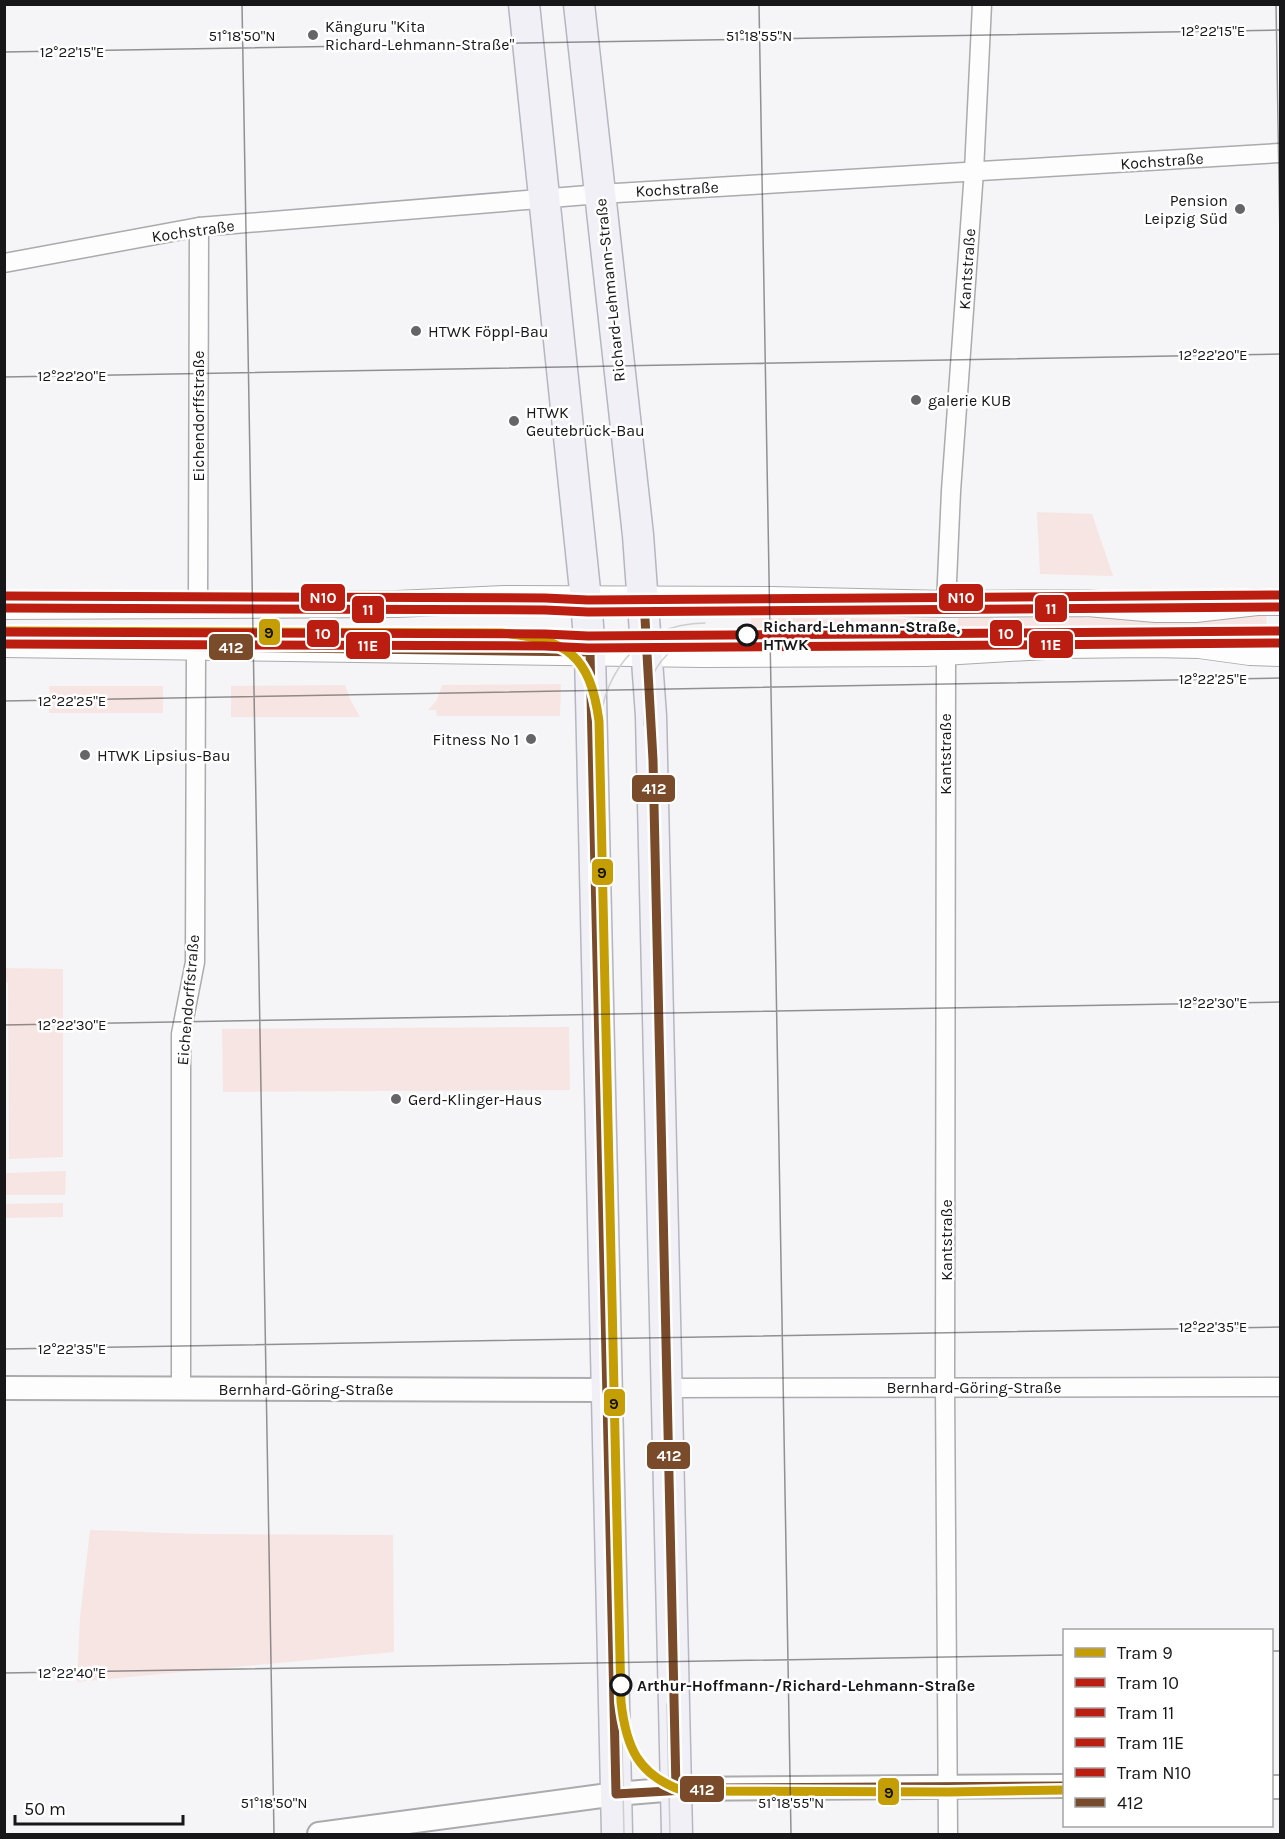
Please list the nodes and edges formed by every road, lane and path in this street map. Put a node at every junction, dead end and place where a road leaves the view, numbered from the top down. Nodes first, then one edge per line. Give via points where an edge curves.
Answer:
1 (524, 4) edge
2 (579, 4) edge
3 (982, 4) edge
4 (1281, 153) edge
5 (974, 171) junction
6 (600, 194) junction
7 (544, 200) junction
8 (199, 227) junction
9 (4, 263) edge
10 (586, 600) junction
11 (644, 601) junction
12 (1281, 602) edge
13 (198, 604) junction
14 (946, 604) junction
15 (4, 606) edge
16 (4, 645) edge
17 (196, 646) junction
18 (590, 652) junction
19 (647, 653) junction
20 (946, 653) junction
21 (1281, 653) edge
22 (945, 1387) junction
23 (1281, 1387) edge
24 (4, 1388) edge
25 (668, 1388) junction
26 (181, 1389) junction
27 (607, 1390) junction
28 (1063, 1786) edge
29 (948, 1787) junction
30 (676, 1789) junction
31 (616, 1794) junction
32 (948, 1831) edge
33 (320, 1834) edge
34 (617, 1834) edge
35 (677, 1834) edge

1 - 7 main road
2 - 6 main road, Richard-Lehmann-Straße
3 - 5 street, Kantstraße
4 - 5 street, Kochstraße
5 - 6 street, Kochstraße
5 - 14 street, Kantstraße
6 - 7 street, Kochstraße
6 - 11 main road, Richard-Lehmann-Straße
7 - 8 street, Kochstraße
7 - 10 main road
8 - 9 street, Kochstraße
8 - 13 street, Eichendorffstraße
10 - 11 main road
10 - 13 main road
10 - 18 main road
11 - 14 main road
11 - 19 main road, Richard-Lehmann-Straße
12 - 14 main road via 1186,609 1088,603
13 - 15 main road
16 - 17 main road
17 - 18 main road
17 - 26 street, Eichendorffstraße via 195,962 181,1034
18 - 19 main road
18 - 27 main road
19 - 20 main road
19 - 25 main road, Richard-Lehmann-Straße
20 - 21 main road via 1151,644
20 - 22 street, Kantstraße
22 - 23 street, Bernhard-Göring-Straße
22 - 25 street, Bernhard-Göring-Straße
22 - 29 street, Kantstraße
24 - 26 street, Bernhard-Göring-Straße
25 - 30 main road, Richard-Lehmann-Straße
26 - 27 street, Bernhard-Göring-Straße
27 - 31 main road
28 - 29 street
29 - 30 street
29 - 32 street, Kantstraße
30 - 31 street
30 - 35 main road, Richard-Lehmann-Straße
31 - 33 street
31 - 34 main road

